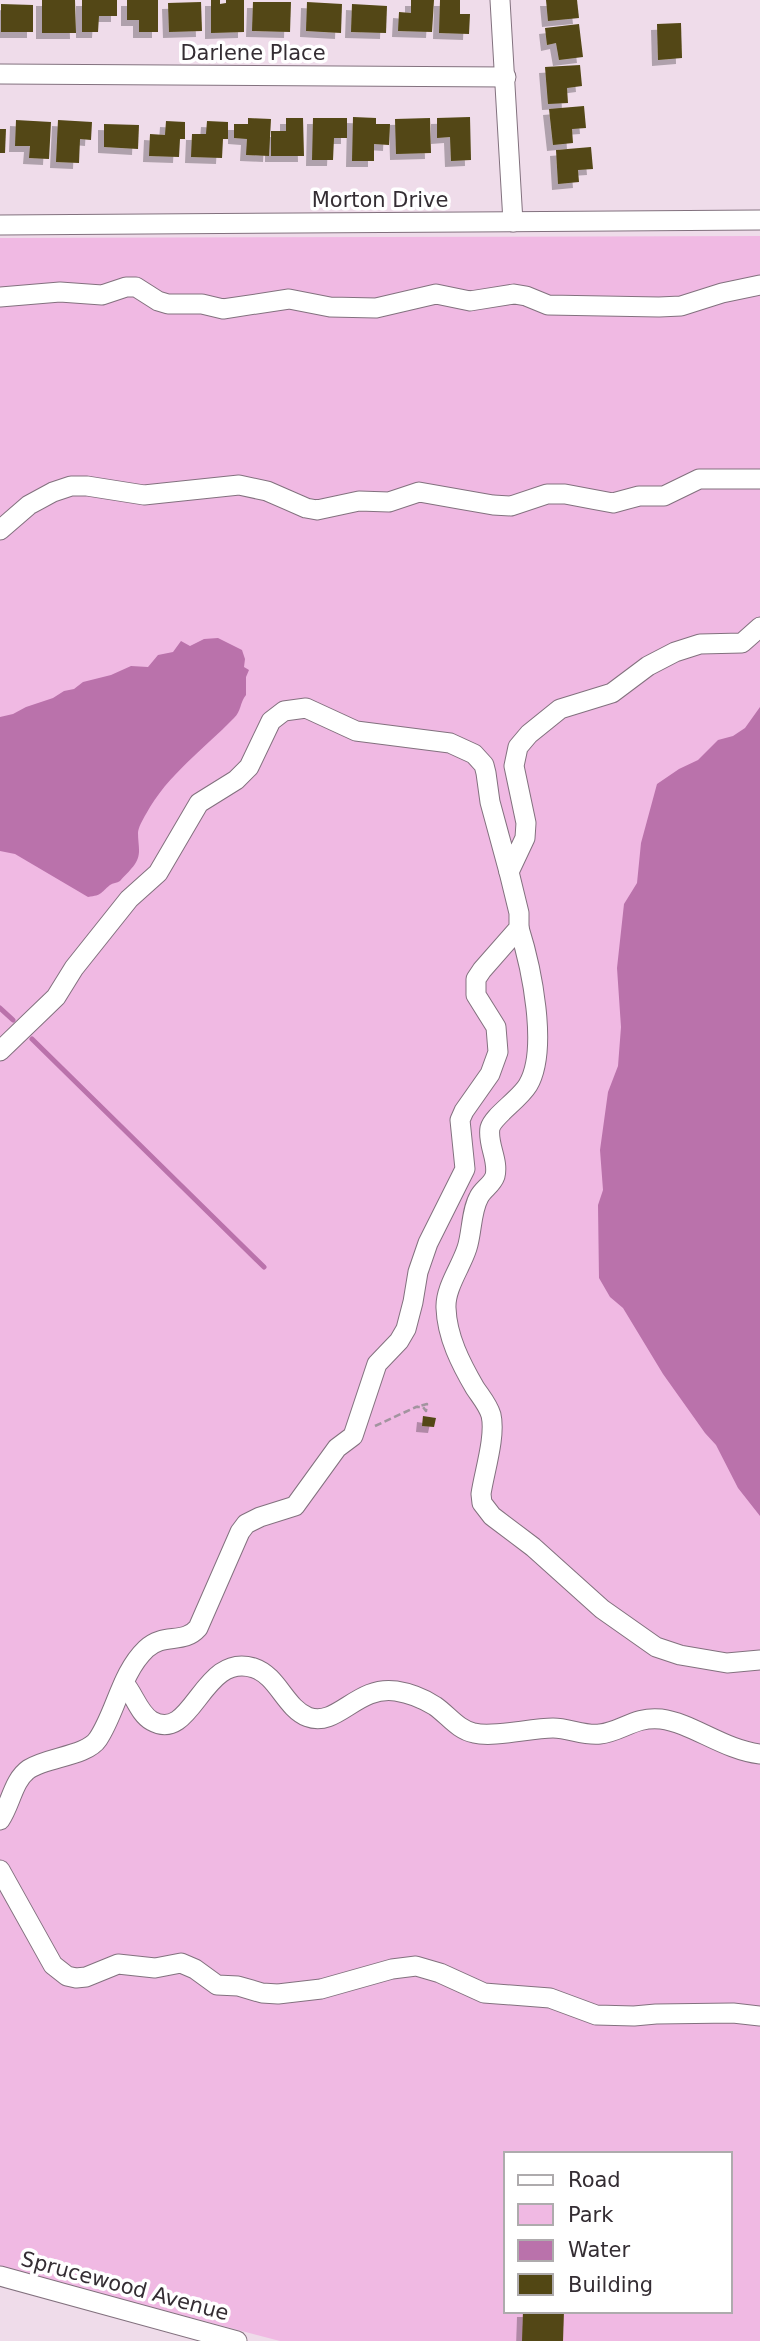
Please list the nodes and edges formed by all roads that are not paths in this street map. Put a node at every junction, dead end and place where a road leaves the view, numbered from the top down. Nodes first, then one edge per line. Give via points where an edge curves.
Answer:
1 (500, 0) edge
2 (0, 74) edge
3 (506, 76) junction
4 (760, 220) edge
5 (513, 222) junction
6 (0, 225) edge
7 (760, 285) edge
8 (0, 298) edge
9 (760, 479) edge
10 (0, 530) edge
11 (760, 627) edge
12 (510, 866) junction
13 (519, 928) junction
14 (0, 1051) edge
15 (760, 1660) edge
16 (124, 1683) junction
17 (760, 1754) edge
18 (0, 1819) edge
19 (0, 1870) edge
20 (760, 2016) edge
21 (0, 2276) edge
22 (237, 2341) edge

1 - 3 street
2 - 3 street, Darlene Place
3 - 5 street
4 - 5 street, Morton Drive
5 - 6 street, Morton Drive
7 - 8 street via 681,306 659,307 548,305 514,294 470,301 436,295 376,308 330,307 289,299 223,309 168,304 126,286 102,295 60,292
9 - 10 street via 699,479 664,496 613,503 547,494 511,506 493,505 419,492 389,502 317,510 251,486 144,495 71,486 29,505
11 - 12 street via 742,643 700,644 668,655 605,696 560,709 529,734 518,747 514,766 525,838
12 - 13 street
12 - 14 street via 489,802 484,765 474,754 450,743 356,731 306,708 284,711 271,721 249,767 199,803 158,873 129,900 56,996
13 - 15 street via 532,979 537,1037 534,1073 517,1101 496,1116 490,1128 495,1178 479,1197 446,1309 456,1354 492,1418 482,1503 602,1609 656,1647 727,1663
13 - 16 street via 476,979 476,995 496,1027 498,1052 490,1074 460,1121 465,1169 428,1243 406,1329 377,1364 353,1436 337,1448 295,1506 246,1524 198,1628 184,1638 157,1640 144,1651
16 - 17 street via 148,1718 160,1724 187,1715 216,1675 238,1666 260,1670 302,1714 316,1719 328,1718 369,1693 393,1690 422,1699 461,1728 477,1734 554,1728 601,1734 636,1721 659,1719
16 - 18 street via 97,1742 31,1768 18,1781
19 - 20 street via 53,1965 76,1978 113,1965 155,1968 181,1963 217,1985 278,1994 321,1989 416,1966 484,1993 550,1998 596,2015
21 - 22 street, Sprucewood Avenue

